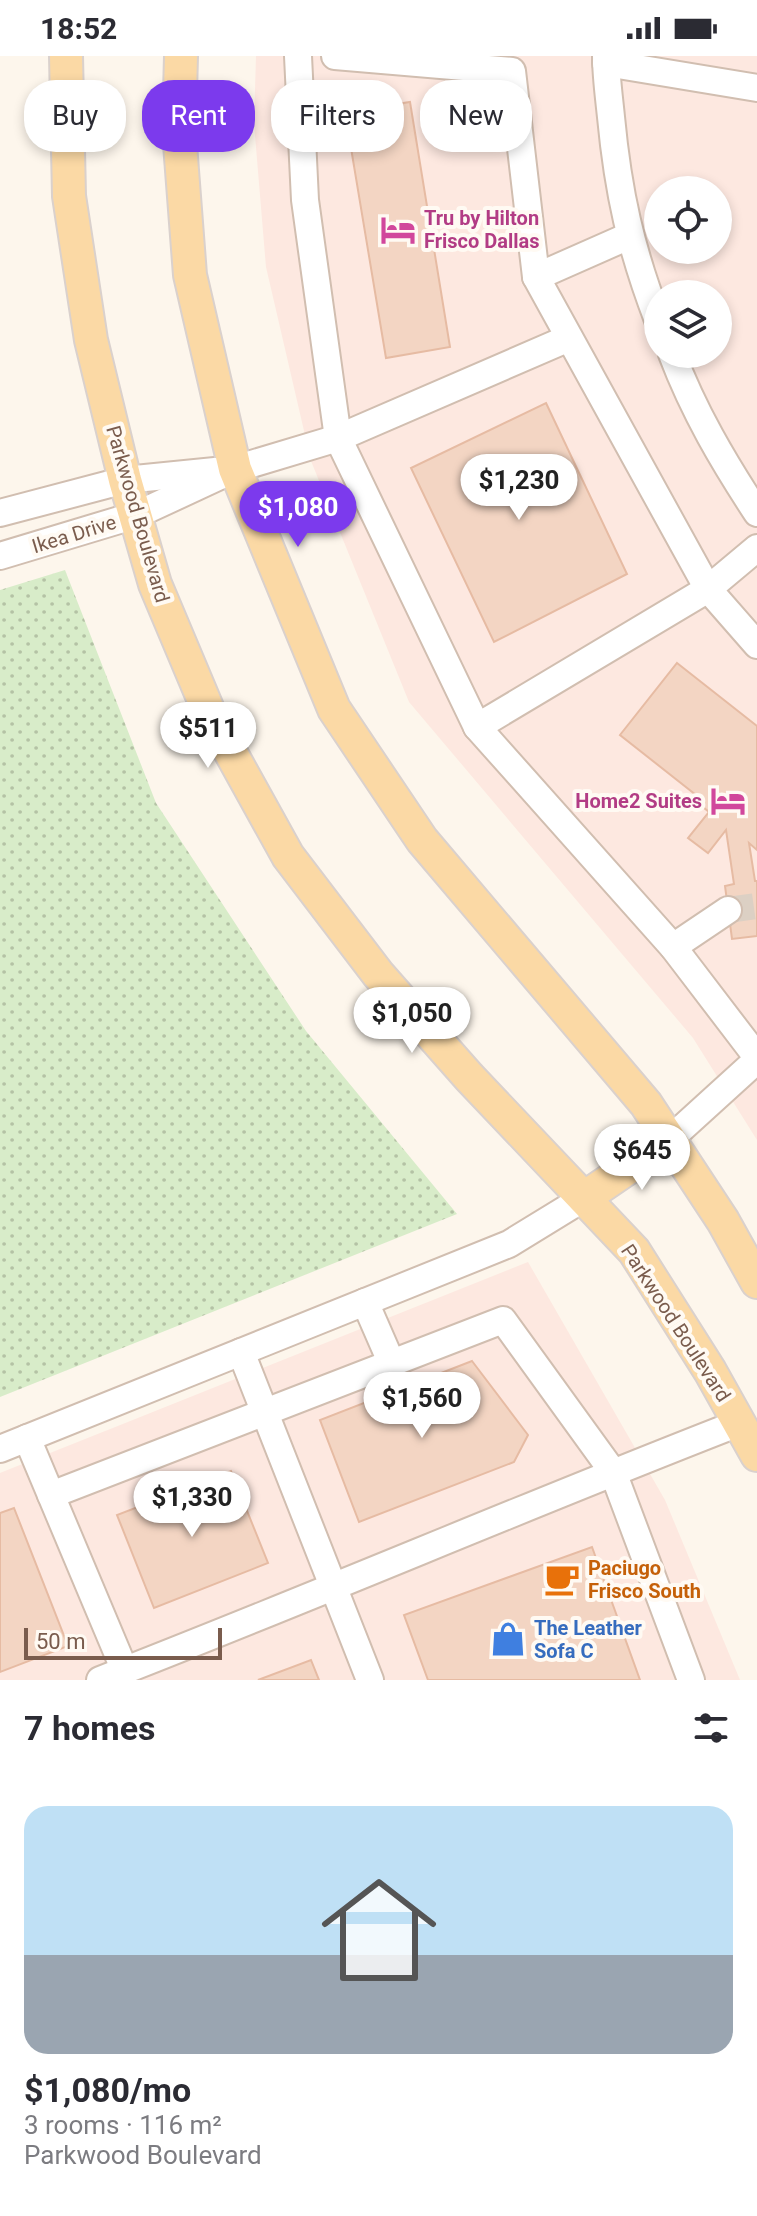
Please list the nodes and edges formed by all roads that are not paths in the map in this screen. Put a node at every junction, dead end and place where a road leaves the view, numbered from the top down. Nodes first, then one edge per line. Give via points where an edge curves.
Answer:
1 (66, 56) edge
2 (181, 56) edge
3 (298, 56) edge
4 (335, 56) edge
5 (606, 60) edge
6 (757, 88) edge
7 (629, 236) junction
8 (536, 277) junction
9 (644, 285) edge
10 (569, 338) junction
11 (677, 368) edge
12 (338, 438) junction
13 (235, 469) junction
14 (125, 480) junction
15 (0, 513) edge
16 (757, 513) edge
17 (136, 515) junction
18 (757, 548) edge
19 (0, 556) edge
20 (708, 589) junction
21 (757, 645) edge
22 (477, 727) junction
23 (728, 910) tunnel mouth
24 (673, 947) junction
25 (757, 1058) edge
26 (669, 1140) junction
27 (584, 1198) junction
28 (757, 1282) edge
29 (365, 1302) junction
30 (241, 1352) junction
31 (392, 1364) junction
32 (265, 1413) junction
33 (739, 1423) junction
34 (27, 1438) junction
35 (0, 1449) edge
36 (757, 1455) edge
37 (613, 1472) junction
38 (51, 1495) junction
39 (334, 1588) junction
40 (113, 1675) edge
41 (370, 1680) edge
42 (691, 1680) edge

1 - 14 main road, Parkwood Boulevard via 69,196 91,340
2 - 13 main road via 179,131 190,275
3 - 12 street via 305,200
4 - 8 street via 512,71
5 - 6 street
5 - 7 street
7 - 8 street
7 - 9 street
8 - 10 street
10 - 12 street
10 - 20 street
11 - 16 street via 709,437
12 - 13 street
12 - 22 street
13 - 14 street, Ikea Drive
13 - 17 street, Ikea Drive
13 - 26 main road via 334,709 422,840 646,1104
14 - 15 street, Ikea Drive
14 - 17 main road, Parkwood Boulevard
17 - 19 street, Ikea Drive
17 - 27 main road, Parkwood Boulevard via 155,584 211,717 288,856 378,974
18 - 20 street
20 - 21 street
20 - 22 street
22 - 24 street
23 - 24 street
24 - 25 street
25 - 26 street
26 - 27 main road
26 - 28 main road
27 - 29 street via 509,1244
27 - 33 main road, Parkwood Boulevard via 634,1251
29 - 30 street
29 - 31 street
30 - 32 street
30 - 34 street
31 - 32 street
31 - 37 street via 503,1320
32 - 38 street
32 - 39 street
33 - 36 main road, Parkwood Boulevard
33 - 37 street
34 - 35 street
34 - 38 street
37 - 39 street
37 - 42 street
38 - 40 street
39 - 40 street
39 - 41 street

